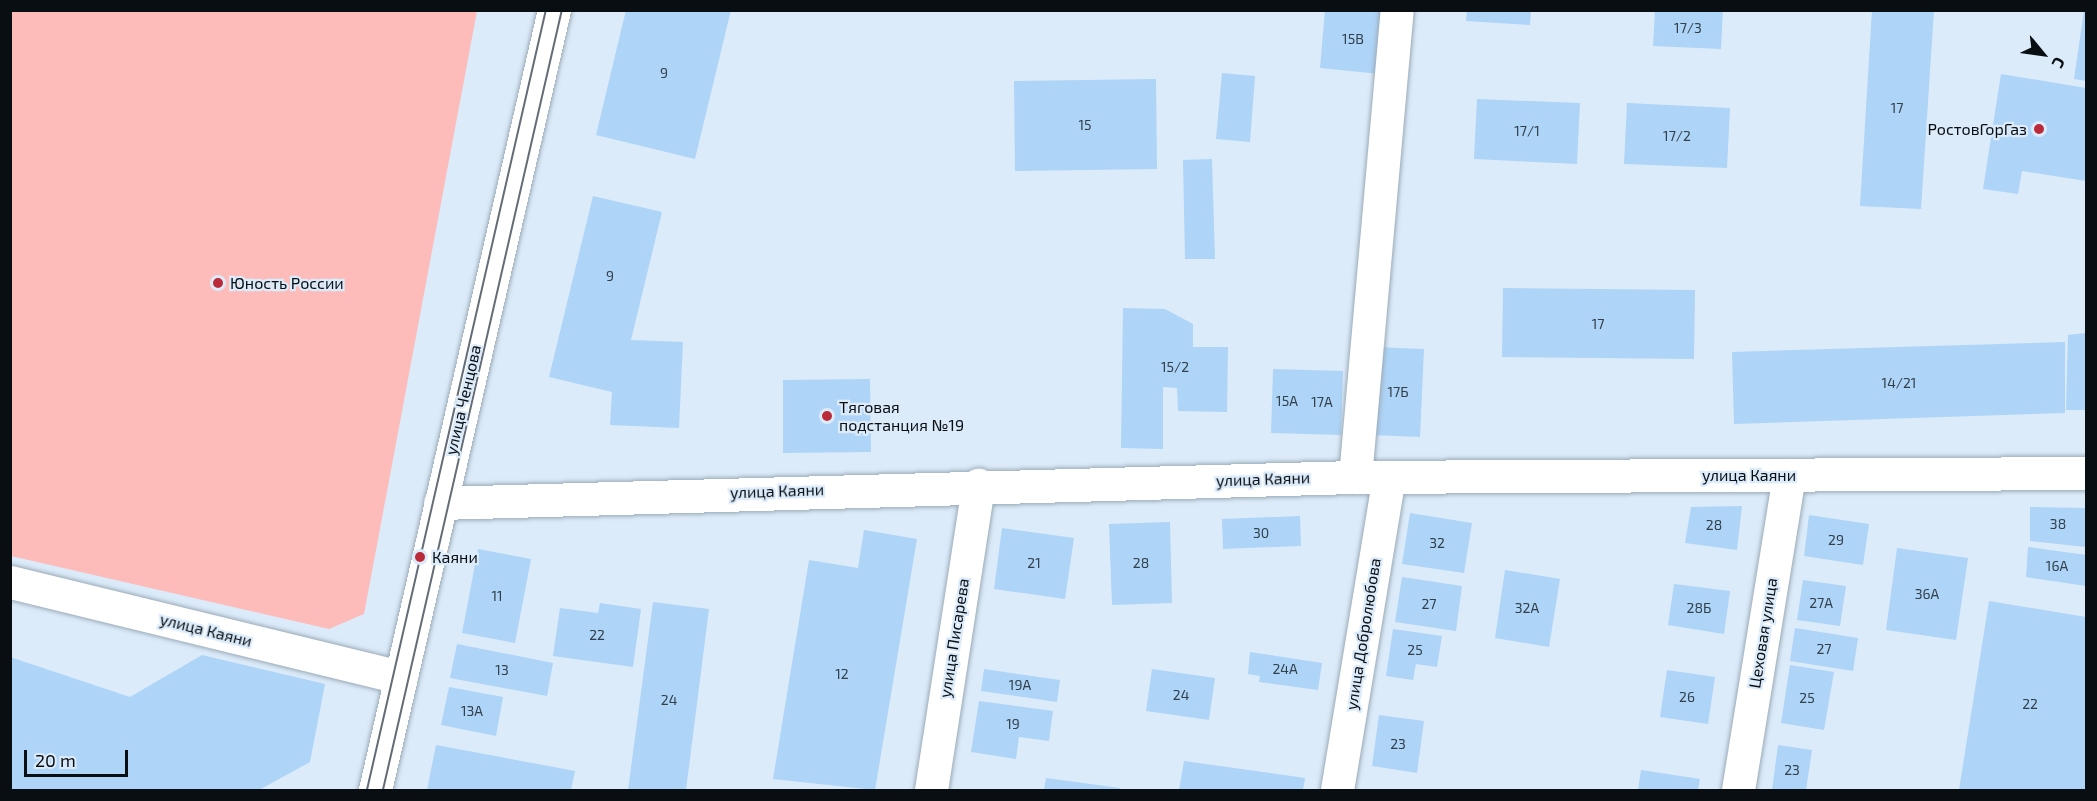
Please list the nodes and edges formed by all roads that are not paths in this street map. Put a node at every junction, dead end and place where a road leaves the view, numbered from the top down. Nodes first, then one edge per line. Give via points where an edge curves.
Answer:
1 (554, 10) edge
2 (1397, 10) edge
3 (2086, 473) edge
4 (1789, 475) junction
5 (1354, 477) junction
6 (1389, 477) junction
7 (978, 485) junction
8 (440, 502) junction
9 (10, 582) edge
10 (401, 677) junction
11 (375, 790) edge
12 (931, 790) edge
13 (1338, 790) edge
14 (1738, 790) edge

1 - 8 street, улица Ченцова
2 - 5 street
3 - 4 street, улица Каяни
4 - 6 street, улица Каяни
4 - 14 street, Цеховая улица
5 - 6 street, улица Каяни
5 - 7 street, улица Каяни
6 - 13 street, улица Добролюбова
7 - 8 street, улица Каяни
7 - 12 street, улица Писарева
8 - 10 street, улица Ченцова
9 - 10 street, улица Каяни
10 - 11 street, улица Ченцова

